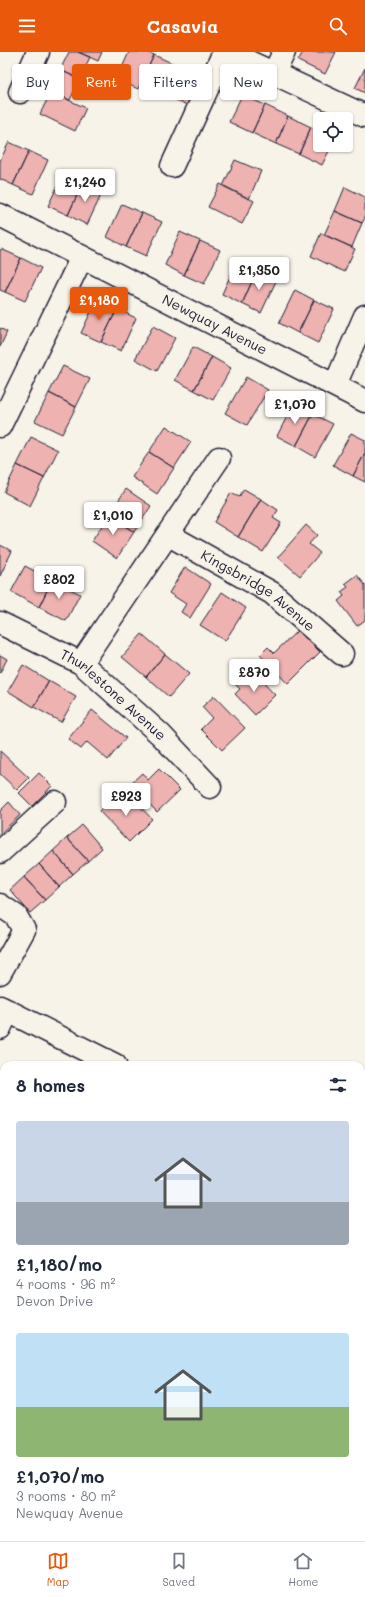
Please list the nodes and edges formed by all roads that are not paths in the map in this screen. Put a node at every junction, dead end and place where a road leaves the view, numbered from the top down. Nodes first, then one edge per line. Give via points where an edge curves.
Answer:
1 (38, 52) edge
2 (224, 52) edge
3 (228, 52) edge
4 (284, 52) edge
5 (33, 64) edge
6 (254, 64) edge
7 (277, 67) edge
8 (277, 74) edge
9 (365, 116) edge
10 (172, 166) dead end
11 (0, 215) edge
12 (82, 257) junction
13 (365, 316) edge
14 (335, 385) junction
15 (365, 401) edge
16 (0, 426) edge
17 (220, 458) dead end
18 (169, 535) junction
19 (0, 623) edge
20 (342, 654) dead end
21 (81, 663) junction
22 (210, 787) dead end
23 (55, 802) dead end
24 (0, 852) edge
25 (0, 905) edge
26 (0, 973) edge
27 (3, 1016) edge
28 (106, 1061) edge

1 - 5 street
2 - 10 street
3 - 6 street
4 - 7 street
8 - 9 street
11 - 12 street, Newquay Avenue
12 - 14 street, Newquay Avenue
12 - 16 street
13 - 14 street
14 - 15 street, Newquay Avenue
17 - 18 street
18 - 20 street, Kingsbridge Avenue via 272,593
18 - 21 street
19 - 21 street, Thurlestone Avenue
21 - 22 street, Thurlestone Avenue via 160,735
23 - 24 street
25 - 26 street via 16,916 24,930
27 - 28 street

